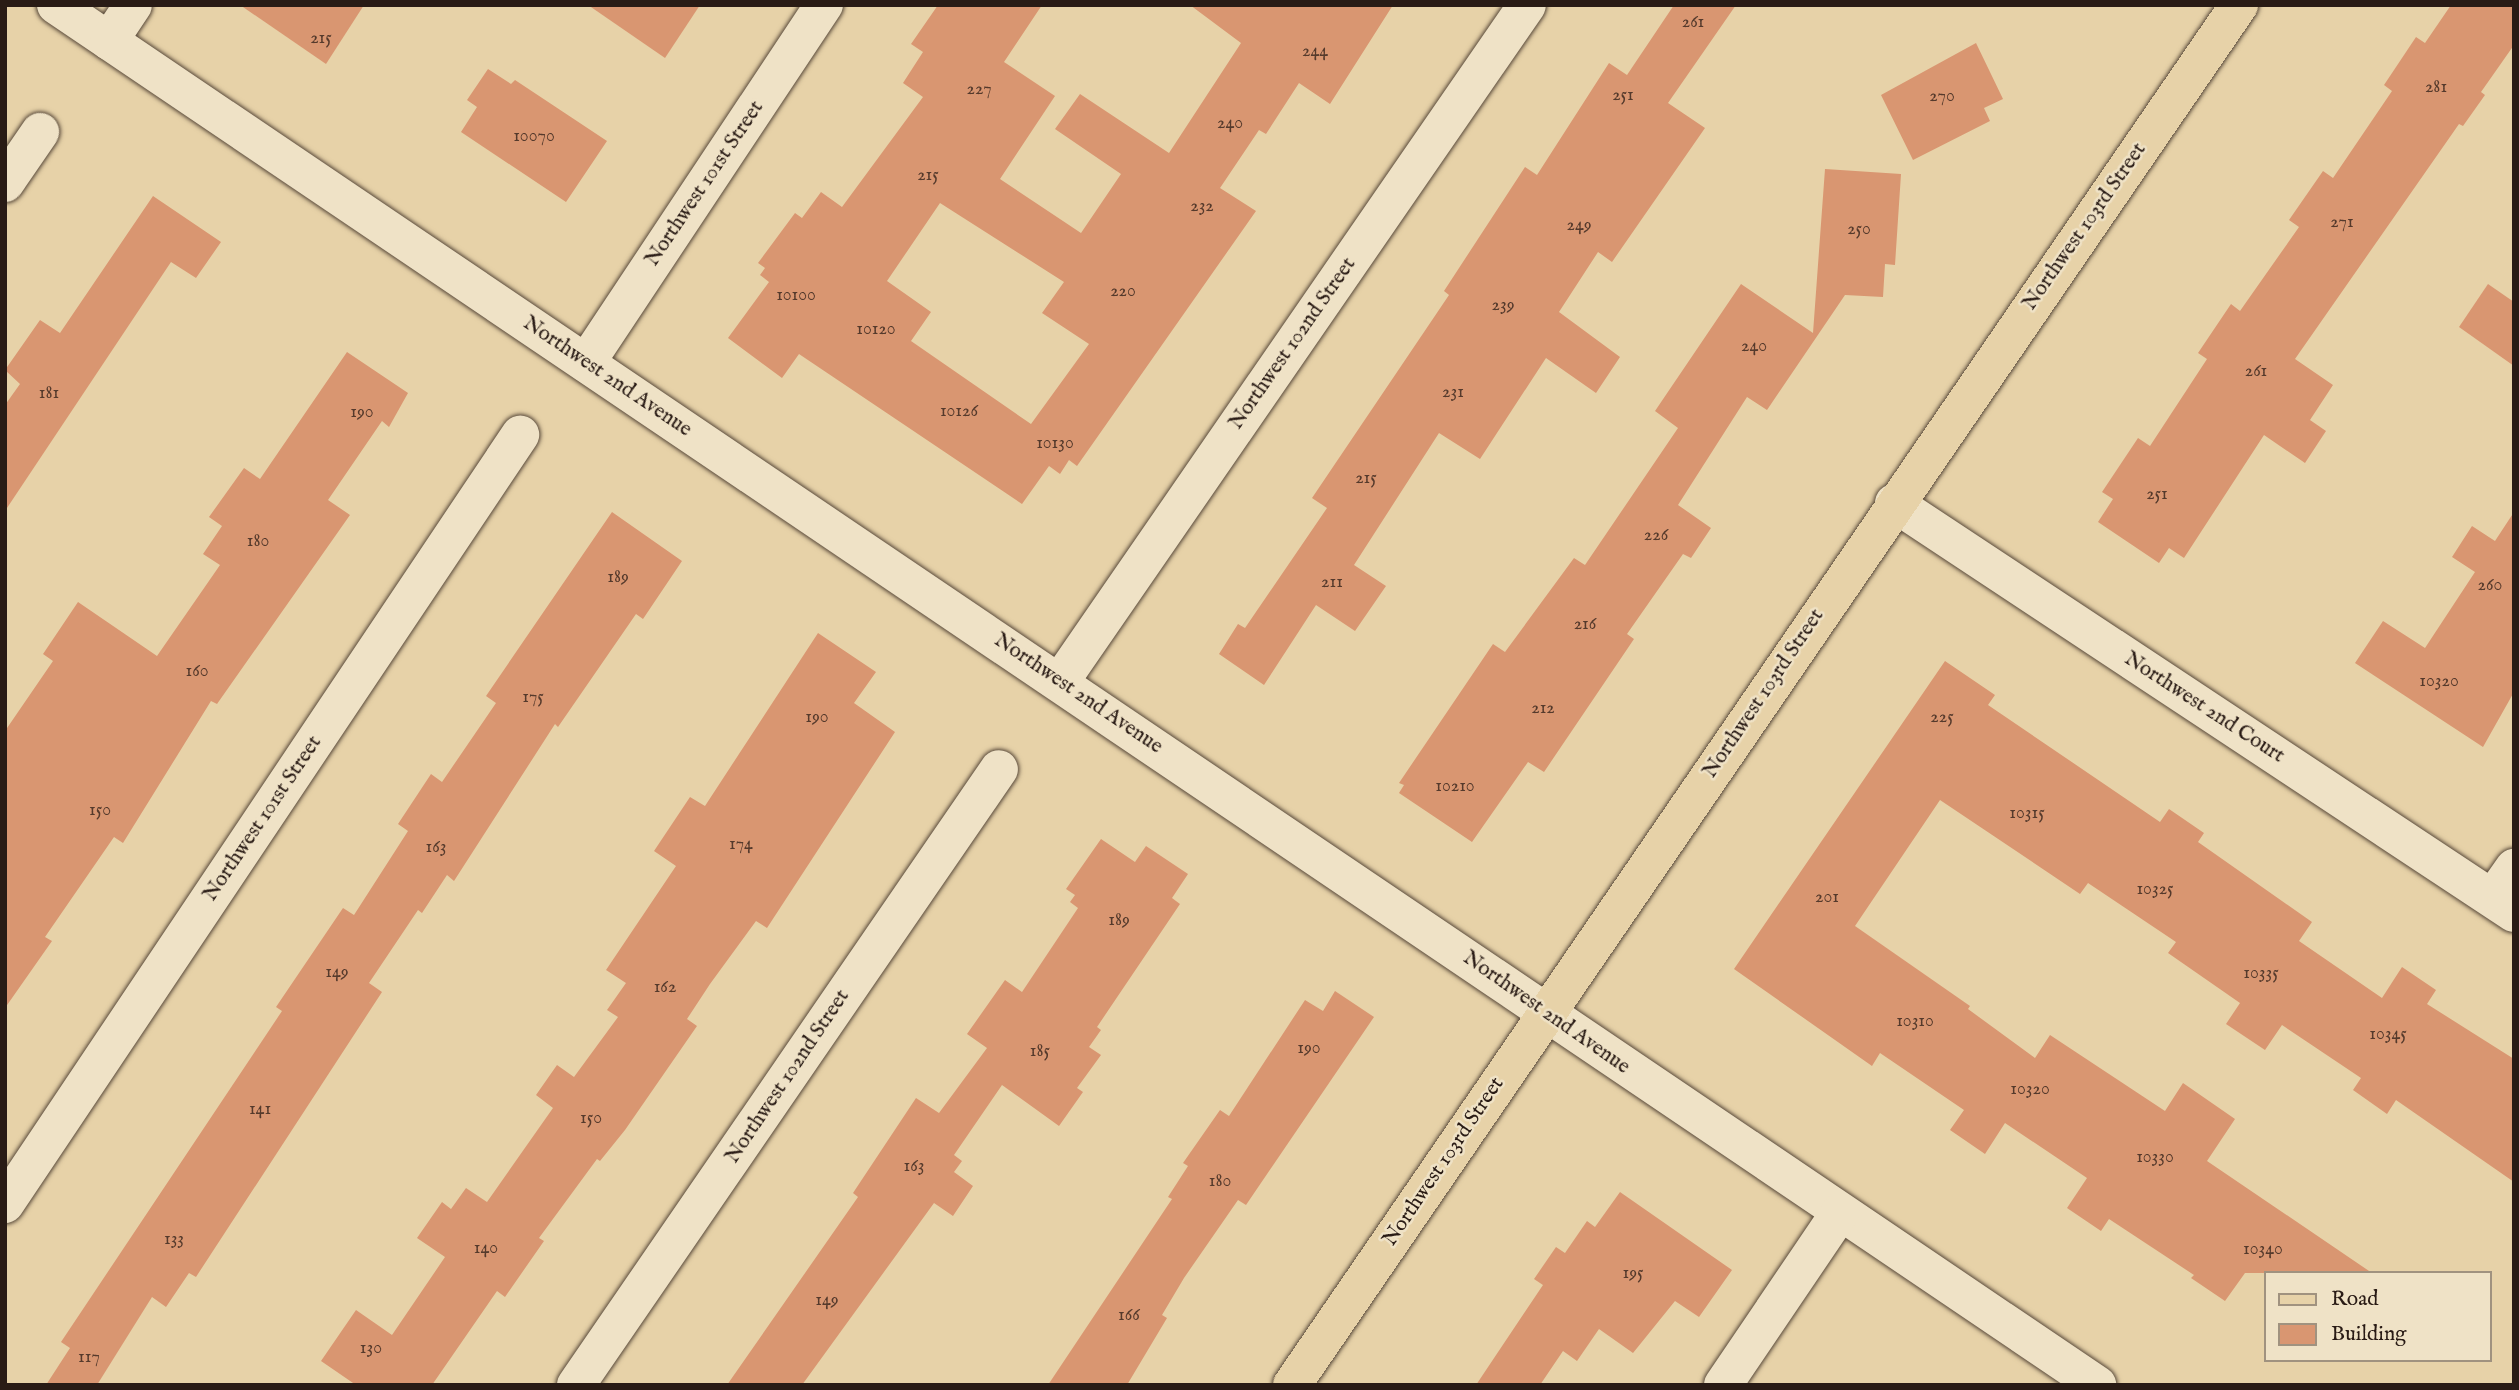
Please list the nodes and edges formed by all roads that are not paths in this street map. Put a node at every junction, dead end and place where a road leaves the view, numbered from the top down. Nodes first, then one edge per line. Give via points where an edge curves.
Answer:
1 (56, 5) edge
2 (133, 5) edge
3 (824, 5) edge
4 (1527, 5) edge
5 (2239, 5) edge
6 (109, 41) junction
7 (40, 132) dead end
8 (5, 183) edge
9 (586, 363) junction
10 (520, 435) dead end
11 (1894, 503) junction
12 (1060, 682) junction
13 (999, 769) dead end
14 (2507, 893) edge
15 (1546, 1013) junction
16 (5, 1204) edge
17 (1840, 1212) junction
18 (576, 1385) edge
19 (1292, 1385) edge
20 (1723, 1385) edge
21 (2097, 1385) edge

1 - 6 street, Northwest 2nd Avenue
2 - 6 street
3 - 9 street, Northwest 101st Street
4 - 12 street, Northwest 102nd Street
5 - 11 main road, Northwest 103rd Street
6 - 9 street, Northwest 2nd Avenue
7 - 8 street
9 - 12 street, Northwest 2nd Avenue
10 - 16 street, Northwest 101st Street
11 - 14 street, Northwest 2nd Court
11 - 15 main road, Northwest 103rd Street
12 - 15 street, Northwest 2nd Avenue
13 - 18 street, Northwest 102nd Street
15 - 17 street, Northwest 2nd Avenue
15 - 19 main road, Northwest 103rd Street
17 - 20 street
17 - 21 street, Northwest 2nd Avenue

